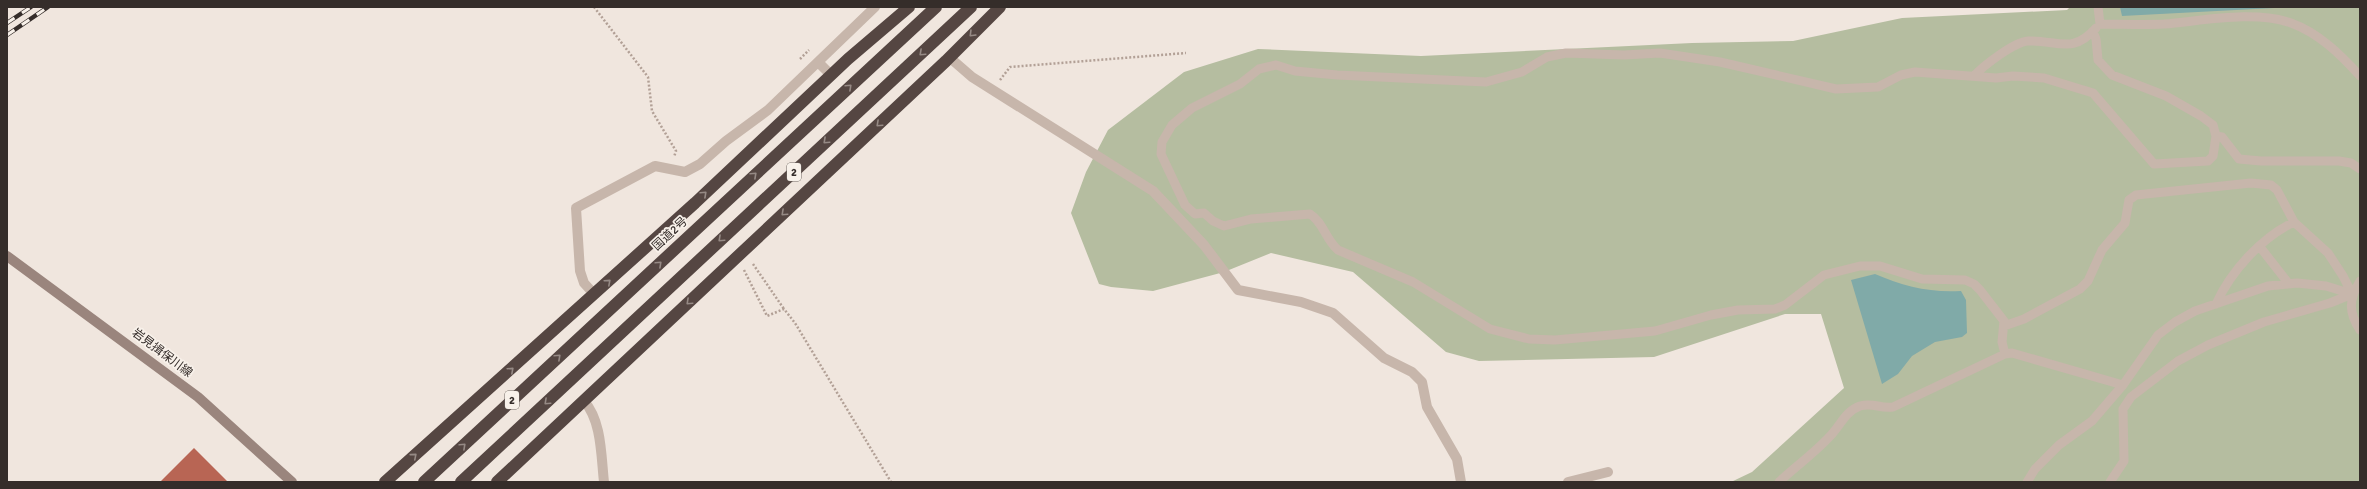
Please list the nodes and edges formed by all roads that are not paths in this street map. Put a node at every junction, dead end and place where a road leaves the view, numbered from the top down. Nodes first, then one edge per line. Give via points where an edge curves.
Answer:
1 (875, 7) edge
2 (909, 7) edge
3 (936, 7) edge
4 (971, 7) edge
5 (1000, 7) edge
6 (2098, 7) edge
7 (2100, 24) junction
8 (2093, 32) junction
9 (949, 57) junction
10 (818, 62) junction
11 (831, 75) junction
12 (1974, 76) junction
13 (2360, 76) edge
14 (2216, 136) junction
15 (2360, 169) edge
16 (2294, 222) junction
17 (2260, 247) junction
18 (7, 256) edge
19 (2360, 281) edge
20 (2289, 284) junction
21 (594, 294) junction
22 (2352, 294) junction
23 (2216, 304) junction
24 (2004, 326) junction
25 (2360, 330) edge
26 (2005, 354) junction
27 (2123, 385) junction
28 (584, 401) junction
29 (1608, 472) dead end
30 (292, 482) edge
31 (385, 482) edge
32 (424, 482) edge
33 (461, 482) edge
34 (497, 482) edge
35 (604, 482) edge
36 (1460, 482) edge
37 (1568, 482) edge
38 (1779, 482) edge
39 (2027, 482) edge
40 (2110, 482) edge

1 - 10 street
2 - 11 highway
32 -> 3 highway, 国道2号 / 2
4 -> 33 highway, 2
5 -> 9 highway
6 - 7 lane
7 - 8 lane
7 - 13 lane via 2164,24 2224,18 2273,19 2292,23 2333,47
8 - 12 lane via 2071,45 2027,41 1983,66
8 - 14 lane via 2098,60 2112,75 2166,96 2201,116 2213,125
9 -> 28 highway
9 - 36 street via 994,92 1153,191 1204,245 1238,290 1301,302 1333,313 1384,358 1412,372 1422,382 1427,407 1457,459
10 - 11 street
10 - 21 street via 768,110 700,164 685,172 655,166 576,208 580,272 584,283
21 -> 11 highway
12 - 14 lane via 2044,78 2093,93 2154,164 2208,161 2213,156
12 - 24 lane via 1914,72 1901,75 1878,87 1836,88 1720,62 1660,53 1566,53 1547,57 1522,72 1486,82 1337,75 1295,71 1276,65 1259,69 1240,84 1192,108 1172,125 1162,142 1161,154 1185,205 1195,214 1204,213 1224,226 1257,218 1310,214 1316,217 1338,250 1413,282 1490,329 1516,336 1555,340 1655,331 1738,310 1775,309 1785,305 1824,275 1860,266 1880,266 1922,279 1965,280 1974,284 2000,314
14 - 15 lane via 2222,137 2239,159 2339,161 2351,163
16 - 17 lane via 2280,229
16 - 22 lane via 2328,253
16 - 24 lane via 2277,190 2271,185 2251,183 2136,195 2129,200 2125,223 2102,250 2088,281 2080,289 2024,319
17 - 20 lane
17 - 23 lane via 2235,271
18 - 30 main road, 岩見揖保川線 via 198,396
19 - 22 lane
20 - 22 lane via 2326,286
20 - 23 lane via 2268,286
31 -> 21 highway
22 - 25 lane via 2351,311
22 - 40 lane via 2264,322 2208,345 2178,361 2131,397 2123,409 2124,461
23 - 27 lane via 2195,311 2158,335
24 - 26 lane via 2002,342
26 - 27 lane via 2012,353
26 - 38 lane via 1893,407 1884,408 1871,403 1858,407 1848,413 1832,434
27 - 39 lane via 2092,421 2059,445 2035,469
28 - 34 highway
28 - 35 street via 595,420
29 - 37 street

